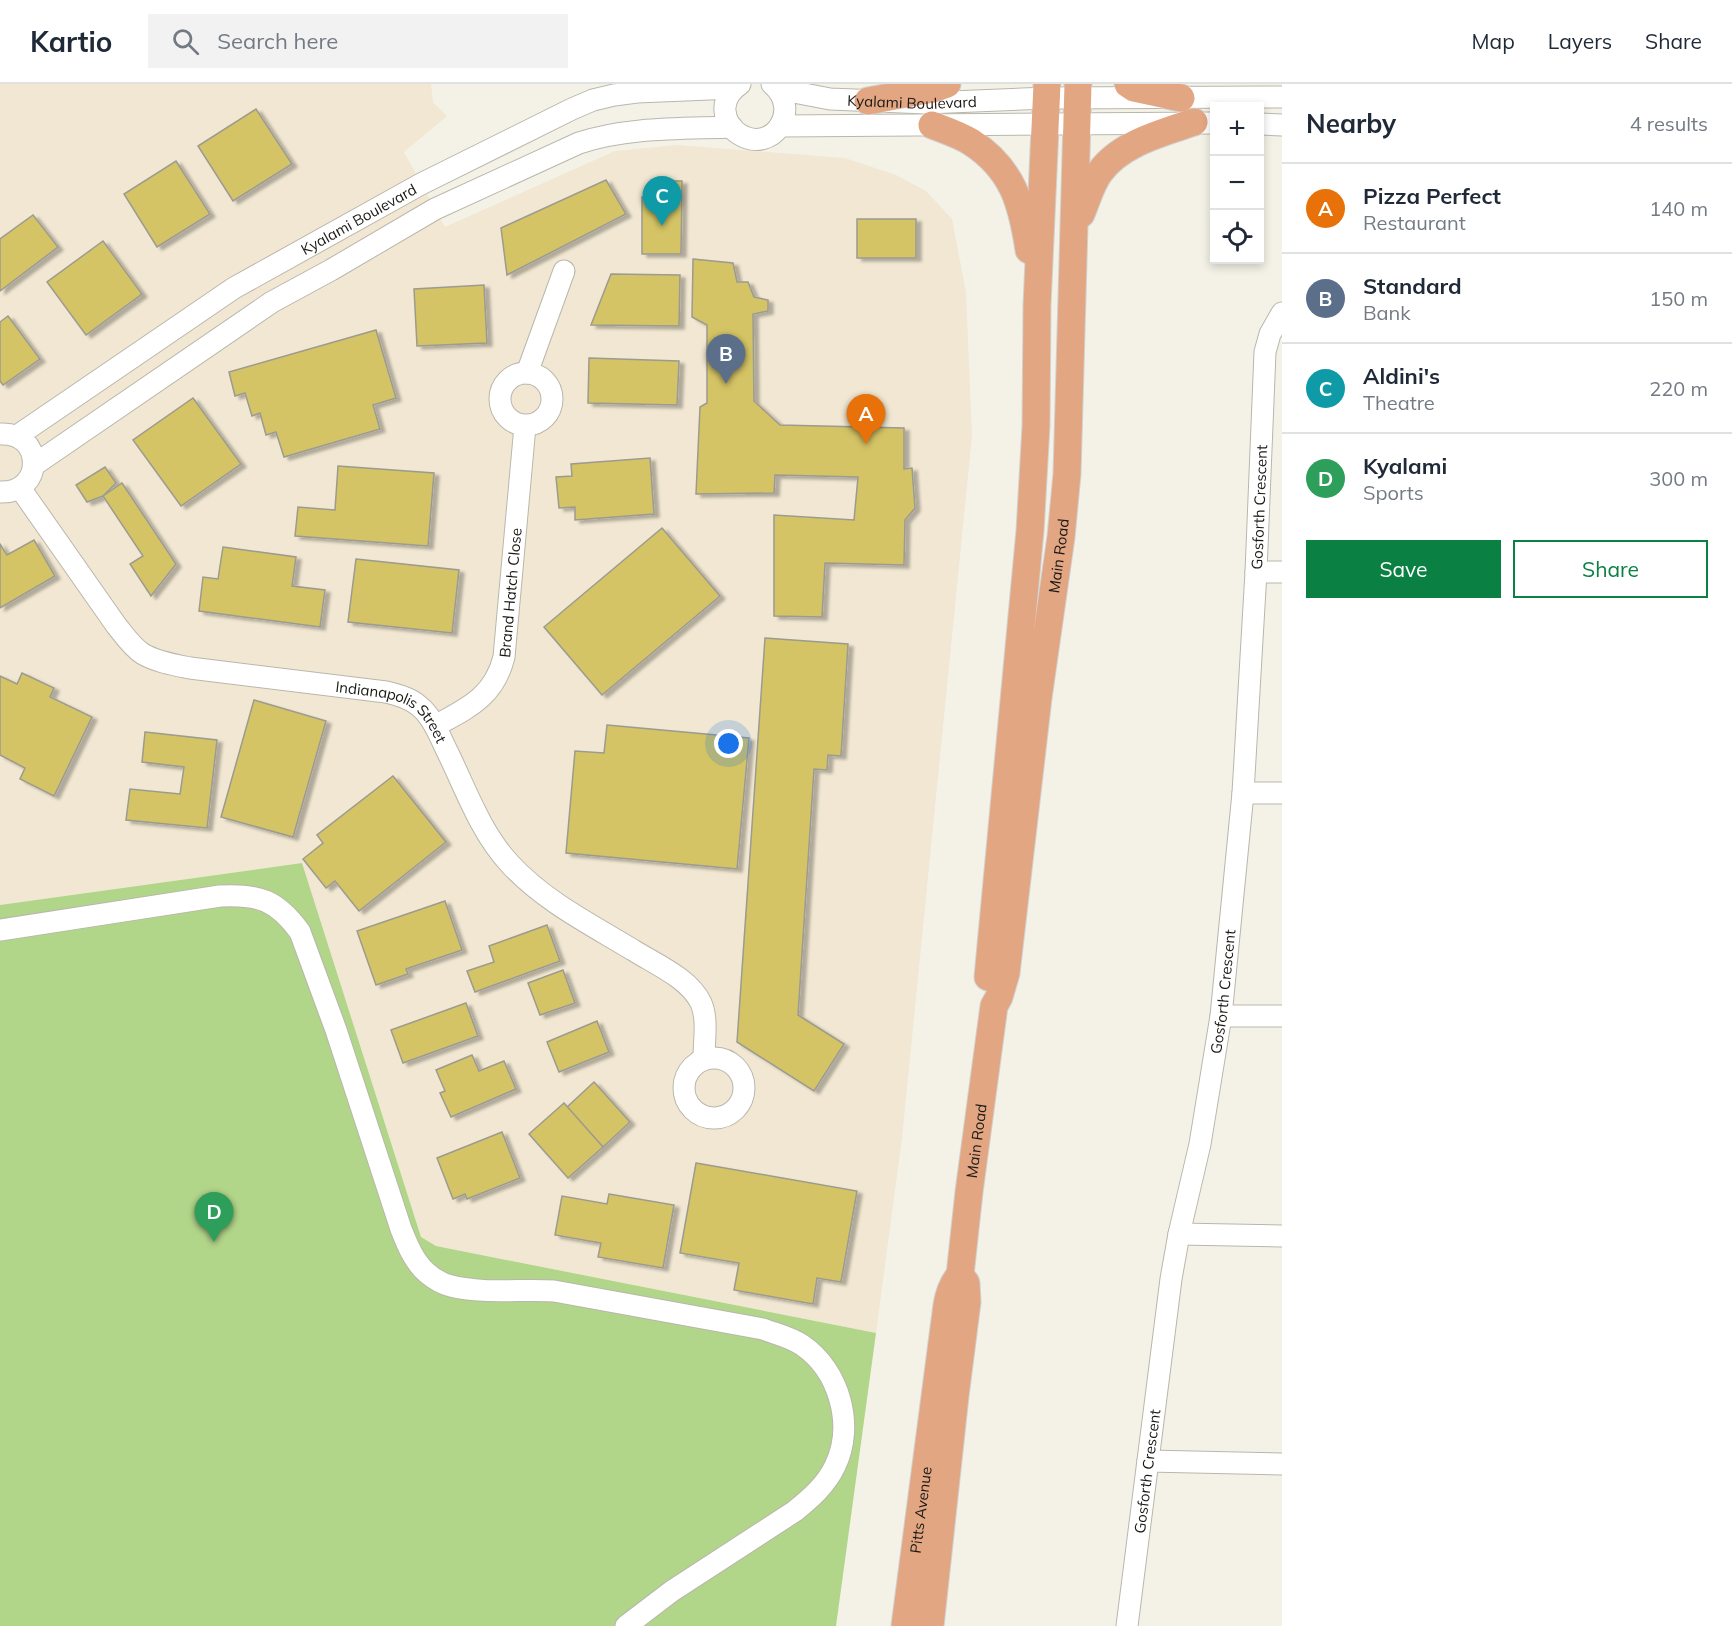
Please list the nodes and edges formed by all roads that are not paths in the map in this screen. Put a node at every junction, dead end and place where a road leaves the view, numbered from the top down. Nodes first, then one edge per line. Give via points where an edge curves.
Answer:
1 (947, 84) edge
2 (1128, 84) edge
3 (737, 86) edge
4 (774, 87) edge
5 (1047, 91) edge
6 (1282, 97) edge
7 (868, 101) junction
8 (1078, 102) edge
9 (1235, 102) edge
10 (1196, 114) edge
11 (1264, 124) edge
12 (932, 125) junction
13 (1046, 125) junction
14 (1282, 125) edge
15 (780, 126) junction
16 (732, 127) junction
17 (1075, 229) junction
18 (564, 270) dead end
19 (1037, 305) junction
20 (1282, 313) edge
21 (1273, 352) edge
22 (527, 373) junction
23 (525, 426) junction
24 (9, 435) edge
25 (34, 465) junction
26 (10, 490) edge
27 (1257, 572) junction
28 (1282, 572) edge
29 (435, 726) junction
30 (1243, 793) junction
31 (1282, 793) edge
32 (0, 930) edge
33 (994, 1006) junction
34 (1221, 1016) junction
35 (1282, 1016) edge
36 (700, 1061) dead end
37 (1179, 1233) junction
38 (1282, 1236) edge
39 (945, 1395) junction
40 (1148, 1461) junction
41 (1282, 1464) edge
42 (626, 1626) edge
43 (905, 1626) edge
44 (930, 1626) edge
45 (1127, 1626) edge

1 - 7 main road
2 - 10 main road
3 - 16 street, Kyalami Boulevard via 725,105
3 - 24 street, Kyalami Boulevard via 614,95 572,109 421,184 258,274
4 - 7 street, Kyalami Boulevard via 830,99
4 - 15 street, Kyalami Boulevard via 785,107
5 - 7 street, Kyalami Boulevard via 926,103
5 - 8 street, Kyalami Boulevard
5 - 13 main road, Main Road
6 - 9 street
8 - 10 street
8 - 13 street, Kyalami Boulevard
8 - 17 main road, Main Road
10 - 17 main road via 1111,159 1099,172
11 - 14 street
12 - 13 street, Kyalami Boulevard
12 - 15 street, Kyalami Boulevard
12 - 19 main road via 970,141 986,153 1012,184 1022,214
13 - 19 main road, Main Road
15 - 16 street, Kyalami Boulevard via 773,134 754,139 744,138
16 - 25 street, Kyalami Boulevard via 603,135 435,209 272,302
17 - 33 main road, Main Road via 1067,474 1061,537 1006,973
18 - 22 street
19 - 33 main road, Main Road via 1030,531 987,980 989,999
20 - 21 street, Gosforth Crescent via 1273,328
21 - 27 street, Gosforth Crescent
22 - 23 street via 505,383 500,399 504,414
22 - 23 street via 543,379 553,400 547,416
23 - 29 street, Brand Hatch Close via 500,672 482,698
24 - 25 street via 30,448
25 - 26 street via 27,482
26 - 29 street, Indianapolis Street via 129,642 143,654 190,668 386,692 420,706
27 - 28 street
27 - 30 street, Gosforth Crescent
29 - 36 street, Indianapolis Street via 489,837 508,863 555,903 672,974 700,1001 705,1014 704,1057
30 - 31 street
30 - 34 street, Gosforth Crescent
32 - 42 street via 220,896 244,894 262,899 281,910 300,932 401,1229 425,1272 450,1286 554,1291 763,1329 787,1337 817,1359 830,1374 842,1409 842,1443 836,1465 824,1484 795,1511 672,1591
33 - 39 main road, Main Road via 960,1275 966,1283 967,1302
34 - 35 street
34 - 37 street, Gosforth Crescent via 1200,1144
37 - 38 street
37 - 40 street, Gosforth Crescent
39 - 43 main road, Pitts Avenue
39 - 44 main road, Pitts Avenue
40 - 41 street
40 - 45 street, Gosforth Crescent

